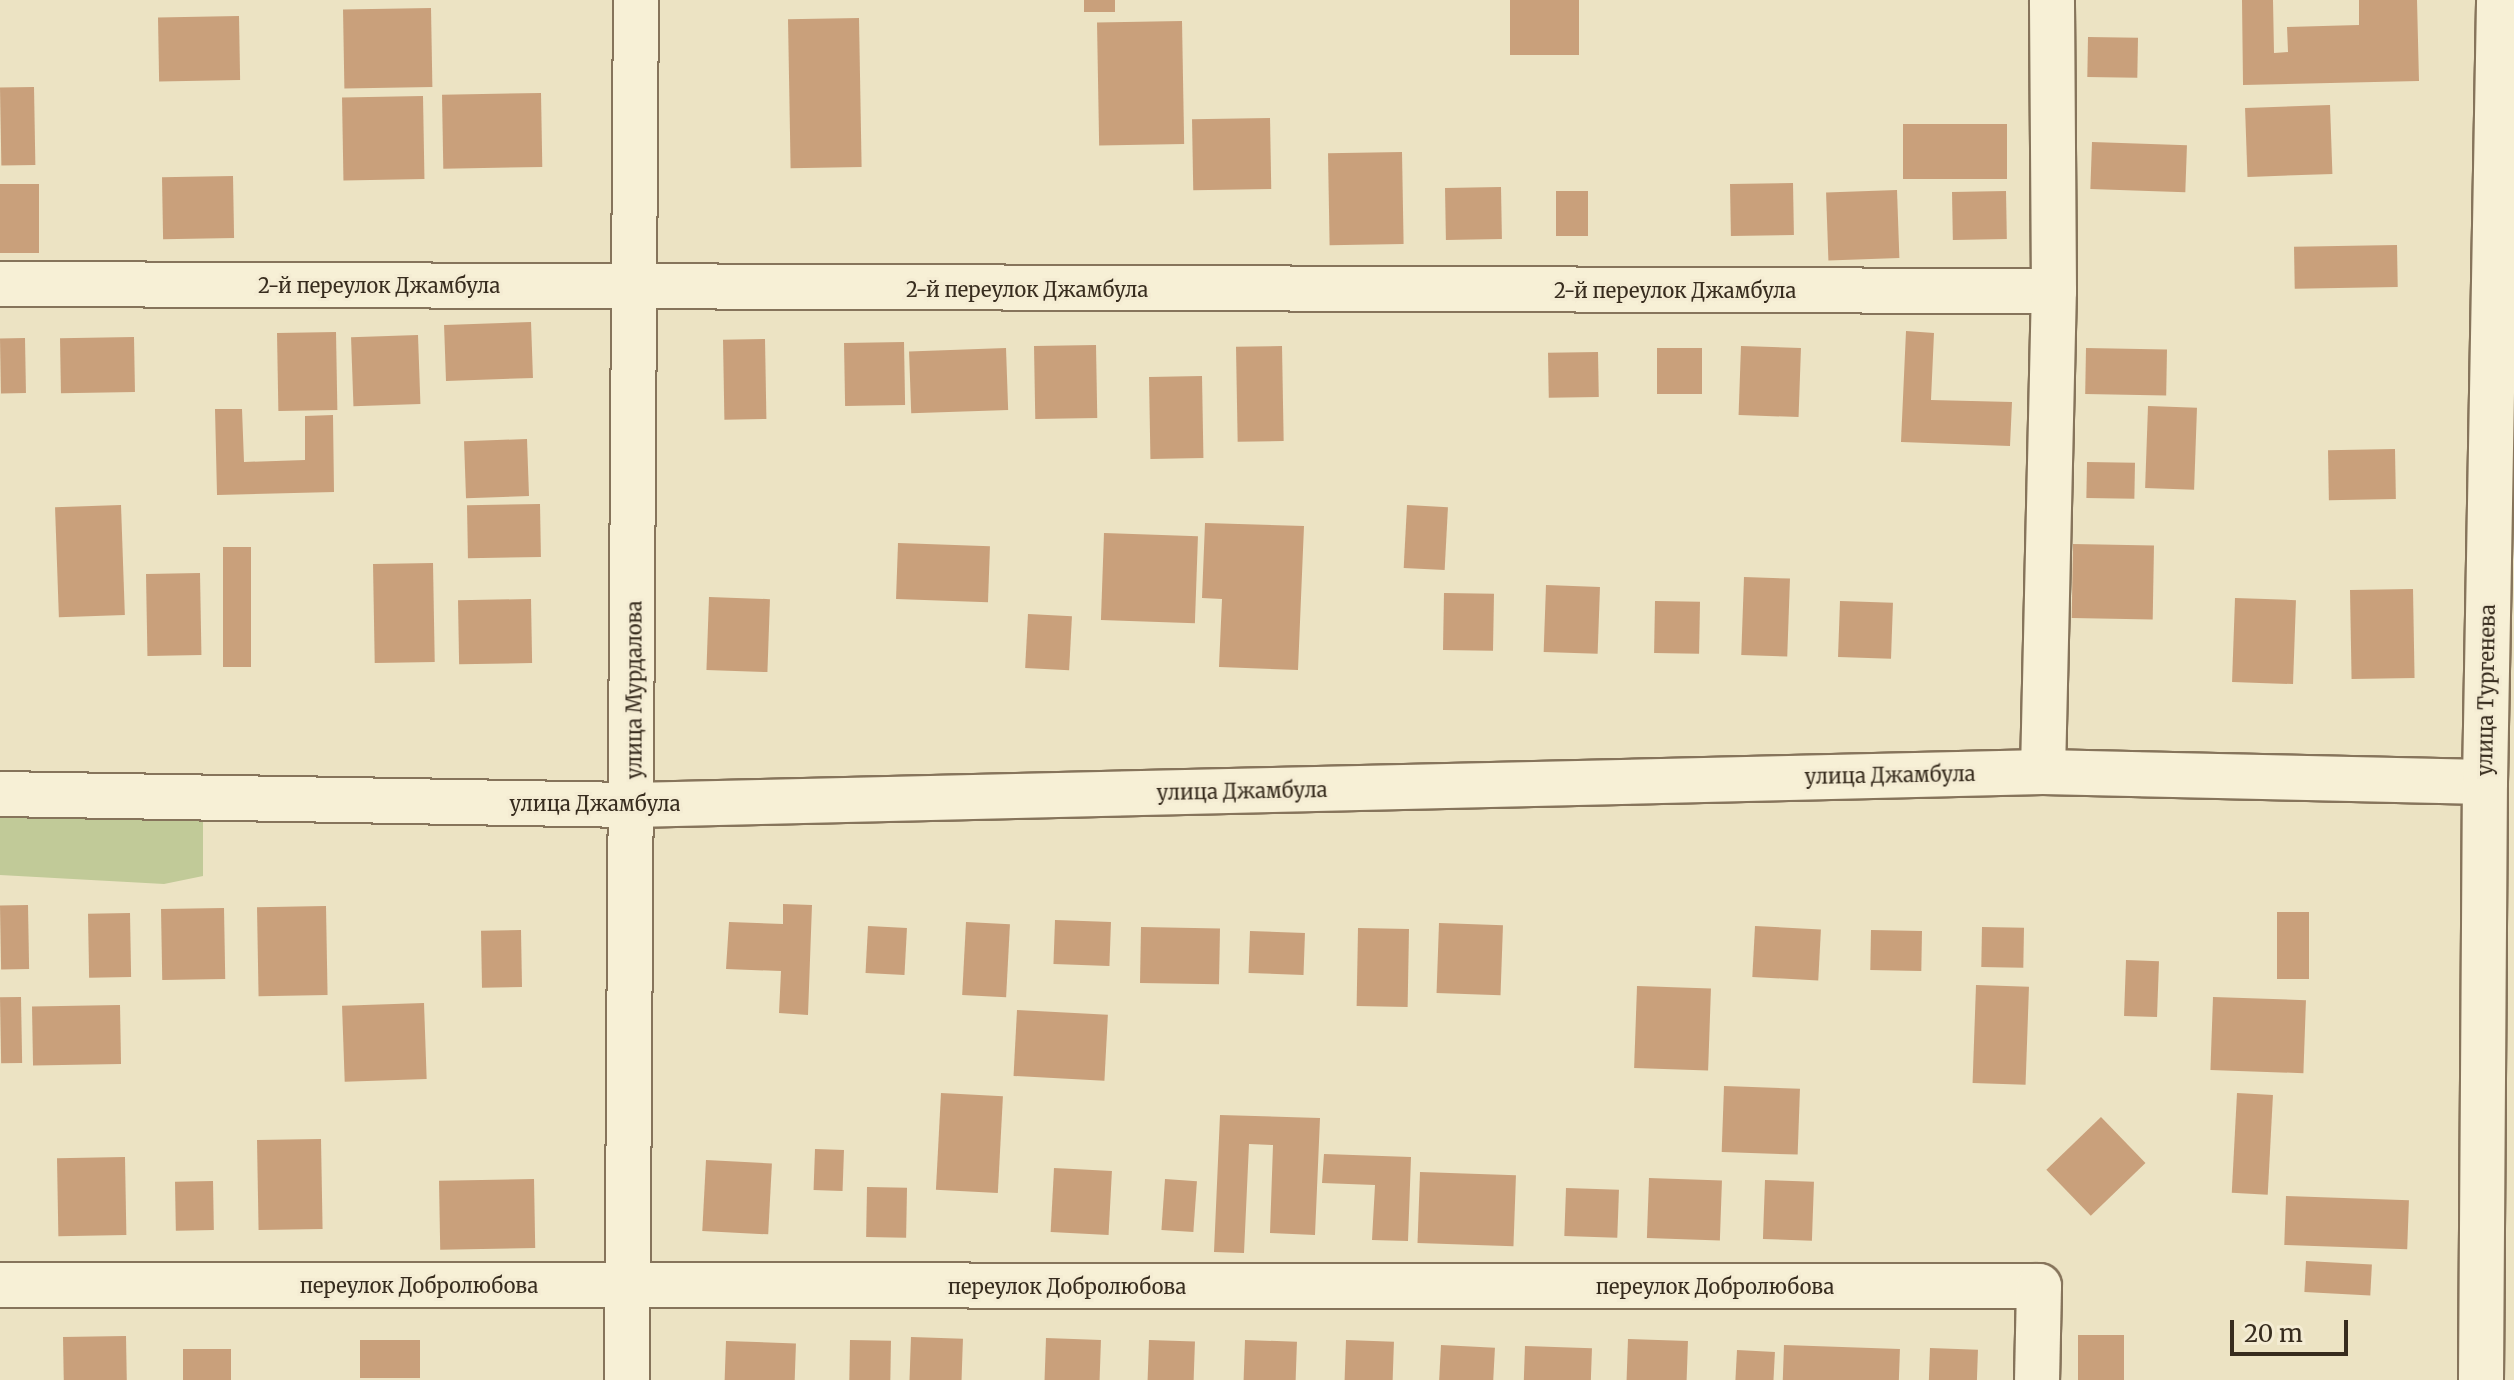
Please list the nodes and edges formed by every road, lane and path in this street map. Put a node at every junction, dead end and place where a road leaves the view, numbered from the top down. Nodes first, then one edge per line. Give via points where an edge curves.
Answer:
1 (636, 0) edge
2 (2052, 0) edge
3 (2499, 0) edge
4 (0, 284) edge
5 (636, 288) junction
6 (2054, 291) junction
7 (2043, 772) junction
8 (2485, 782) junction
9 (0, 794) edge
10 (633, 805) junction
11 (2499, 900) edge
12 (0, 1285) edge
13 (627, 1286) junction
14 (627, 1380) edge
15 (2037, 1380) edge
16 (2481, 1380) edge

1 - 5 street, улица Мурдалова
2 - 6 street
3 - 8 street, улица Тургенева
4 - 5 street, 2-й переулок Джамбула
5 - 6 street, 2-й переулок Джамбула
5 - 10 street, улица Мурдалова
6 - 7 street
7 - 8 street, улица Джамбула
7 - 10 street, улица Джамбула
8 - 11 street, улица Тургенева
9 - 10 street, улица Джамбула
10 - 13 street, улица Мурдалова
11 - 16 street, улица Тургенева
12 - 13 street, переулок Добролюбова
13 - 14 street, улица Мурдалова
13 - 15 street, переулок Добролюбова via 2039,1286

